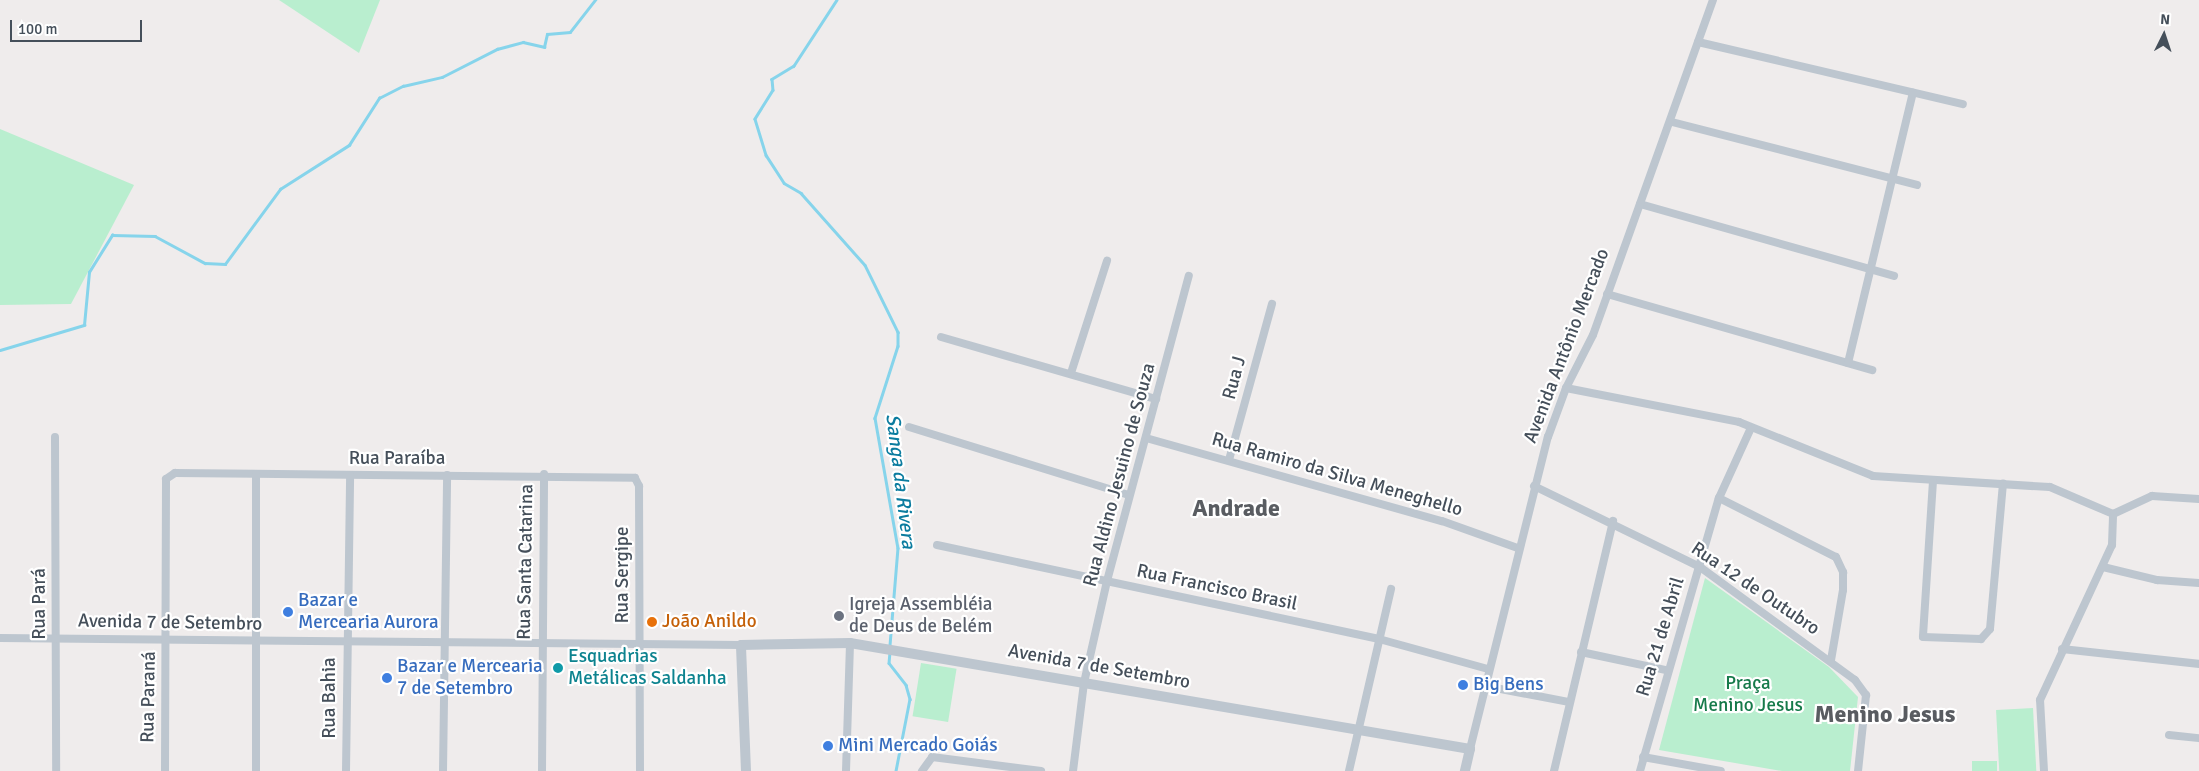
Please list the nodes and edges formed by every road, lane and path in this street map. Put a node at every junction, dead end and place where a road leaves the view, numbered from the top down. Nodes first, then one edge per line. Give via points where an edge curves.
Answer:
1 (1713, 0) edge
2 (1698, 42) junction
3 (1912, 93) junction
4 (1963, 104) dead end
5 (1672, 122) junction
6 (1892, 179) junction
7 (1917, 185) dead end
8 (1640, 204) junction
9 (1108, 261) dead end
10 (1870, 270) junction
11 (1190, 276) dead end
12 (1894, 276) dead end
13 (1607, 294) junction
14 (1272, 304) dead end
15 (942, 337) dead end
16 (1848, 363) junction
17 (1872, 370) dead end
18 (1071, 373) junction
19 (1566, 388) junction
20 (1156, 399) junction
21 (909, 427) dead end
22 (1750, 430) junction
23 (55, 437) dead end
24 (1146, 438) junction
25 (1229, 460) junction
26 (168, 474) joint
27 (256, 474) junction
28 (544, 474) junction
29 (350, 475) junction
30 (446, 475) junction
31 (626, 475) joint
32 (1933, 481) junction
33 (2003, 484) junction
34 (1534, 486) junction
35 (1129, 495) junction
36 (1719, 498) junction
37 (2199, 499) edge
38 (2113, 514) junction
39 (1613, 522) junction
40 (937, 545) dead end
41 (1518, 548) junction
42 (1700, 567) junction
43 (2102, 567) junction
44 (1108, 581) junction
45 (2199, 583) edge
46 (1391, 589) dead end
47 (0, 638) edge
48 (56, 639) junction
49 (1379, 640) junction
50 (166, 641) junction
51 (346, 641) junction
52 (444, 642) junction
53 (542, 642) junction
54 (640, 642) junction
55 (256, 643) junction
56 (850, 643) junction
57 (741, 645) junction
58 (2062, 648) junction
59 (1581, 652) junction
60 (1831, 660) junction
61 (2199, 664) edge
62 (1488, 669) junction
63 (1666, 670) junction
64 (1084, 683) junction
65 (1485, 686) junction
66 (1569, 702) junction
67 (1359, 729) junction
68 (2169, 735) dead end
69 (2199, 738) edge
70 (1470, 749) junction
71 (1643, 757) junction
72 (56, 771) edge
73 (165, 771) edge
74 (256, 771) edge
75 (346, 771) edge
76 (443, 771) edge
77 (542, 771) edge
78 (640, 771) edge
79 (746, 771) edge
80 (846, 771) edge
81 (922, 771) edge
82 (1041, 771) edge
83 (1073, 771) edge
84 (1350, 771) edge
85 (1465, 771) edge
86 (1554, 771) edge
87 (1640, 771) edge
88 (1721, 771) edge
89 (1858, 771) edge
90 (2044, 771) edge

1 - 2 street, Avenida Antônio Mercado
2 - 3 street
2 - 5 street, Avenida Antônio Mercado
3 - 4 street
3 - 6 street
5 - 6 street
5 - 8 street, Avenida Antônio Mercado
6 - 7 street
6 - 10 street
8 - 10 street
8 - 13 street, Avenida Antônio Mercado
9 - 18 street
10 - 12 street
10 - 16 street
11 - 20 street, Rua Aldino Jesuino de Souza
13 - 16 street
13 - 19 street, Avenida Antônio Mercado
14 - 25 street, Rua J
15 - 18 street
16 - 17 street
18 - 20 street
19 - 22 street via 1720,417
19 - 34 street, Avenida Antônio Mercado
20 - 24 street, Rua Aldino Jesuino de Souza
21 - 35 street
22 - 32 street via 1858,473
22 - 36 street, Rua 21 de Abril
23 - 48 street, Rua Pará
24 - 25 street, Rua Ramiro da Silva Meneghello
24 - 35 street, Rua Aldino Jesuino de Souza
25 - 41 street, Rua Ramiro da Silva Meneghello via 1442,521
26 - 27 street, Rua Paraíba
26 - 50 street, Rua Paraná
27 - 29 street, Rua Paraíba
27 - 55 street
28 - 30 street, Rua Paraíba
28 - 31 street, Rua Paraíba
28 - 53 street, Rua Santa Catarina
29 - 30 street, Rua Paraíba
29 - 51 street, Rua Bahia
30 - 52 street
31 - 54 street, Rua Sergipe via 639,486
32 - 33 street
32 - 33 street via 1923,637 1986,636
33 - 38 street via 2050,487
34 - 39 street, Rua 12 de Outubro
34 - 41 street, Avenida Antônio Mercado
35 - 44 street, Rua Aldino Jesuino de Souza
36 - 42 street, Rua 21 de Abril
36 - 60 street via 1836,557 1843,572 1844,590
37 - 38 street via 2152,496
38 - 43 street via 2112,545
39 - 42 street, Rua 12 de Outubro
39 - 59 street
40 - 44 street, Rua Francisco Brasil
41 - 62 street, Avenida Antônio Mercado
42 - 60 street, Rua 12 de Outubro
42 - 63 street, Rua 21 de Abril
43 - 45 street via 2157,580
43 - 58 street
44 - 49 street, Rua Francisco Brasil
44 - 64 street, Rua Aldino Jesuino de Souza
46 - 49 street
47 - 48 street, Avenida 7 de Setembro
48 - 50 street, Avenida 7 de Setembro
48 - 72 street, Rua Pará
49 - 62 street, Rua Francisco Brasil
49 - 67 street
50 - 55 street, Avenida 7 de Setembro
50 - 73 street, Rua Paraná
51 - 52 street, Avenida 7 de Setembro
51 - 55 street, Avenida 7 de Setembro
51 - 75 street, Rua Bahia
52 - 53 street, Avenida 7 de Setembro
52 - 76 street
53 - 54 street, Avenida 7 de Setembro
53 - 77 street, Rua Santa Catarina
54 - 57 street, Avenida 7 de Setembro
54 - 78 street, Rua Sergipe
55 - 74 street
56 - 57 street, Avenida 7 de Setembro
56 - 64 street, Avenida 7 de Setembro
56 - 80 street
57 - 79 street
58 - 61 street
58 - 90 street via 2040,700
59 - 63 street
59 - 66 street
60 - 89 street, Rua 12 de Outubro via 1866,695
62 - 65 street, Avenida Antônio Mercado
63 - 71 street, Rua 21 de Abril
64 - 67 street, Avenida 7 de Setembro
64 - 83 street, Rua Aldino Jesuino de Souza
65 - 66 street
65 - 70 street, Avenida Antônio Mercado
66 - 86 street
67 - 70 street, Avenida 7 de Setembro
67 - 84 street
68 - 69 street
70 - 85 street, Avenida Antônio Mercado
71 - 87 street, Rua 21 de Abril
71 - 88 street
81 - 82 street via 932,757

